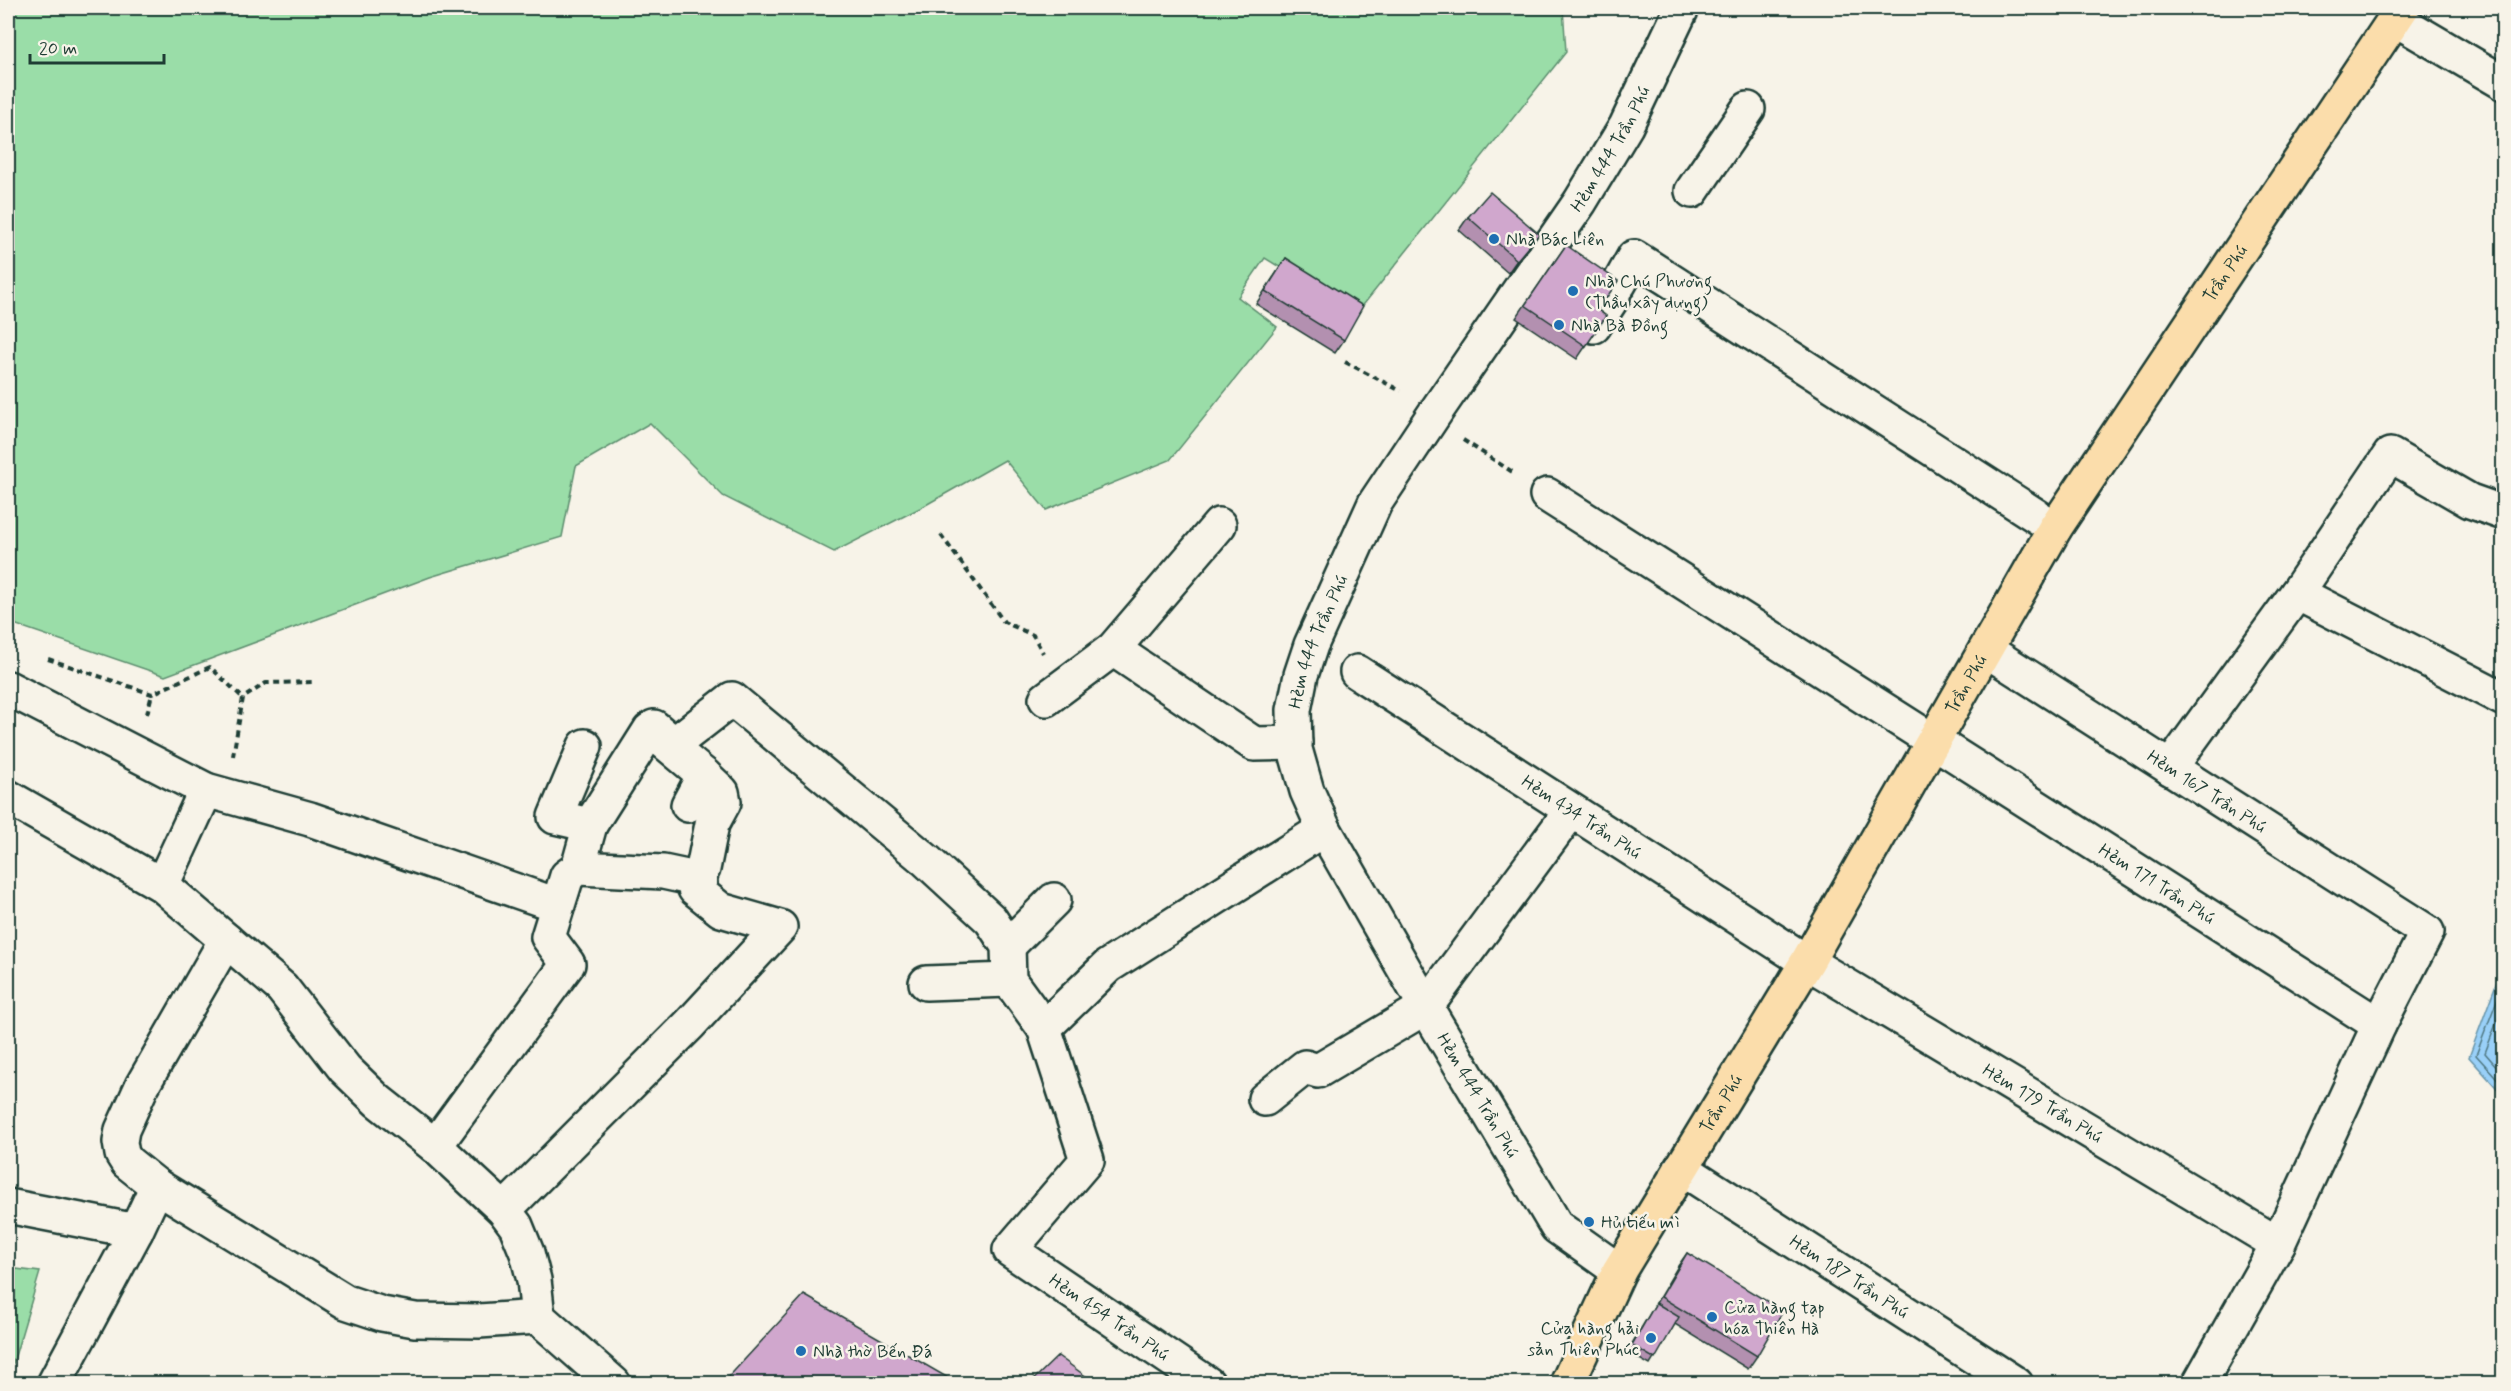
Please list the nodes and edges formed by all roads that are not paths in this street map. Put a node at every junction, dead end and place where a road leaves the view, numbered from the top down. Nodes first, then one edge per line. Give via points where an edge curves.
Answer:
1 (1682, 8) edge
2 (2399, 13) edge
3 (2504, 83) edge
4 (1748, 109) dead end
5 (1692, 191) dead end
6 (1594, 326) edge
7 (1548, 495) road end
8 (2504, 513) edge
9 (1219, 525) dead end
10 (2055, 528) junction
11 (2297, 594) junction
12 (1113, 649) junction
13 (1986, 650) junction
14 (1357, 672) dead end
15 (8, 688) edge
16 (1058, 690) road end
17 (2504, 699) edge
18 (652, 726) dead end
19 (1935, 741) junction
20 (1295, 743) junction
21 (585, 746) dead end
22 (2170, 768) junction
23 (704, 775) junction
24 (216, 792) junction
25 (8, 797) edge
26 (688, 805) dead end
27 (1571, 811) junction
28 (590, 825) junction
29 (1324, 829) junction
30 (578, 868) junction
31 (696, 879) junction
32 (162, 885) junction
33 (1054, 900) dead end
34 (557, 905) junction
35 (226, 940) junction
36 (1008, 946) junction
37 (1806, 962) junction
38 (1009, 980) junction
39 (926, 983) dead end
40 (1426, 1007) junction
41 (2379, 1025) junction
42 (1044, 1029) junction
43 (1265, 1099) dead end
44 (435, 1146) junction
45 (1681, 1168) junction
46 (157, 1186) junction
47 (8, 1206) edge
48 (504, 1210) junction
49 (136, 1231) junction
50 (2278, 1244) junction
51 (1619, 1271) junction
52 (537, 1317) junction
53 (54, 1383) edge
54 (614, 1383) edge
55 (1208, 1383) edge
56 (1567, 1383) edge
57 (2016, 1383) edge
58 (2199, 1383) edge

1 - 20 street, Hẻm 444 Trần Phú via 1626,126 1580,202 1375,503 1311,645 1294,710
2 - 3 street
2 - 10 main road, Trần Phú
4 - 5 street
6 - 10 street via 1634,257
7 - 19 street, Hẻm 171 Trần Phú
8 - 11 street via 2470,501 2390,455
9 - 12 street
10 - 13 main road, Trần Phú
11 - 17 street
11 - 22 street
12 - 16 street
12 - 20 street via 1254,744
13 - 19 main road, Trần Phú
13 - 22 street, Hẻm 167 Trần Phú
14 - 27 street, Hẻm 434 Trần Phú
15 - 24 street
18 - 36 street via 674,744 732,699 927,861 992,920
19 - 37 main road, Trần Phú
19 - 41 street, Hẻm 171 Trần Phú
20 - 29 street, Hẻm 444 Trần Phú via 1307,791
21 - 28 street via 555,817
22 - 41 street, Hẻm 167 Trần Phú via 2427,932
23 - 26 street
23 - 28 street via 650,730
23 - 31 street via 722,792 724,802 712,824 703,869
24 - 32 street
24 - 34 street via 310,819
25 - 32 street
27 - 37 street, Hẻm 434 Trần Phú
27 - 40 street
28 - 30 street
29 - 40 street, Hẻm 444 Trần Phú
29 - 42 street via 1108,966
30 - 31 street via 663,872
30 - 34 street via 567,876
31 - 48 street via 700,883 695,890 721,910 780,927 690,1024
32 - 35 street
33 - 36 street
34 - 44 street via 548,937 568,964
35 - 44 street via 282,988 345,1069
35 - 46 street via 142,1086 122,1130 122,1154
36 - 38 street
37 - 45 main road, Trần Phú
37 - 50 street, Hẻm 179 Trần Phú
38 - 39 street
38 - 42 street
40 - 43 street via 1318,1071 1305,1067
40 - 51 street, Hẻm 444 Trần Phú via 1557,1227
41 - 50 street
42 - 55 street, Hẻm 454 Trần Phú via 1087,1160 1010,1250
44 - 48 street
45 - 51 main road, Trần Phú
45 - 57 street, Hẻm 187 Trần Phú
46 - 49 street
46 - 52 street via 346,1302 415,1320
47 - 49 street
48 - 52 street via 516,1226 527,1253
49 - 53 street
50 - 58 street
51 - 56 main road, Trần Phú
52 - 54 street

